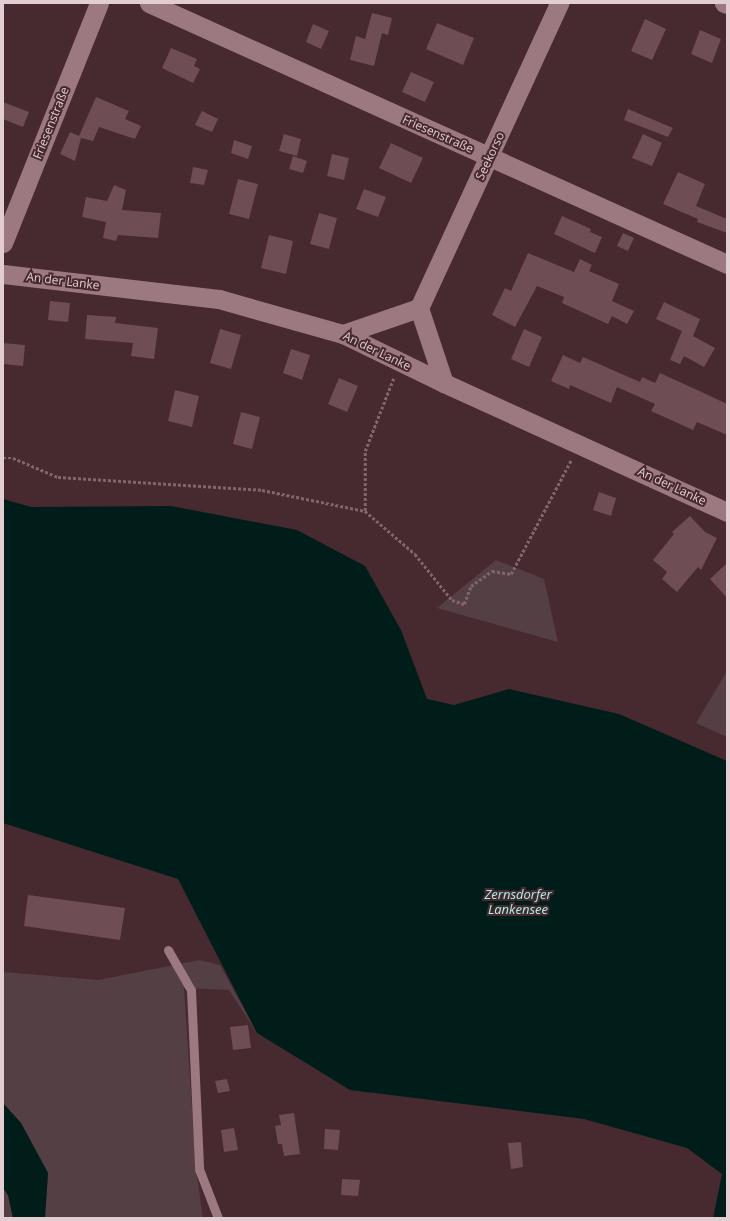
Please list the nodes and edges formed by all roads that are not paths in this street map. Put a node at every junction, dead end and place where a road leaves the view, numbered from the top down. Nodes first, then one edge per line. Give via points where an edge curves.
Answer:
1 (100, 3) edge
2 (149, 3) edge
3 (559, 3) edge
4 (724, 3) edge
5 (727, 4) edge
6 (489, 157) junction
7 (3, 243) edge
8 (727, 264) edge
9 (3, 274) edge
10 (419, 308) junction
11 (343, 334) junction
12 (444, 383) junction
13 (727, 512) edge
14 (168, 950) dead end
15 (218, 1218) edge

1 - 7 street, Friesenstraße
2 - 6 street, Friesenstraße
3 - 6 street, Seekorso
4 - 5 street
6 - 8 street, Friesenstraße
6 - 10 street, Seekorso
9 - 11 street, An der Lanke via 219,299
10 - 11 street
10 - 12 street
11 - 12 street, An der Lanke
12 - 13 street, An der Lanke
14 - 15 lane via 191,990 198,1169

